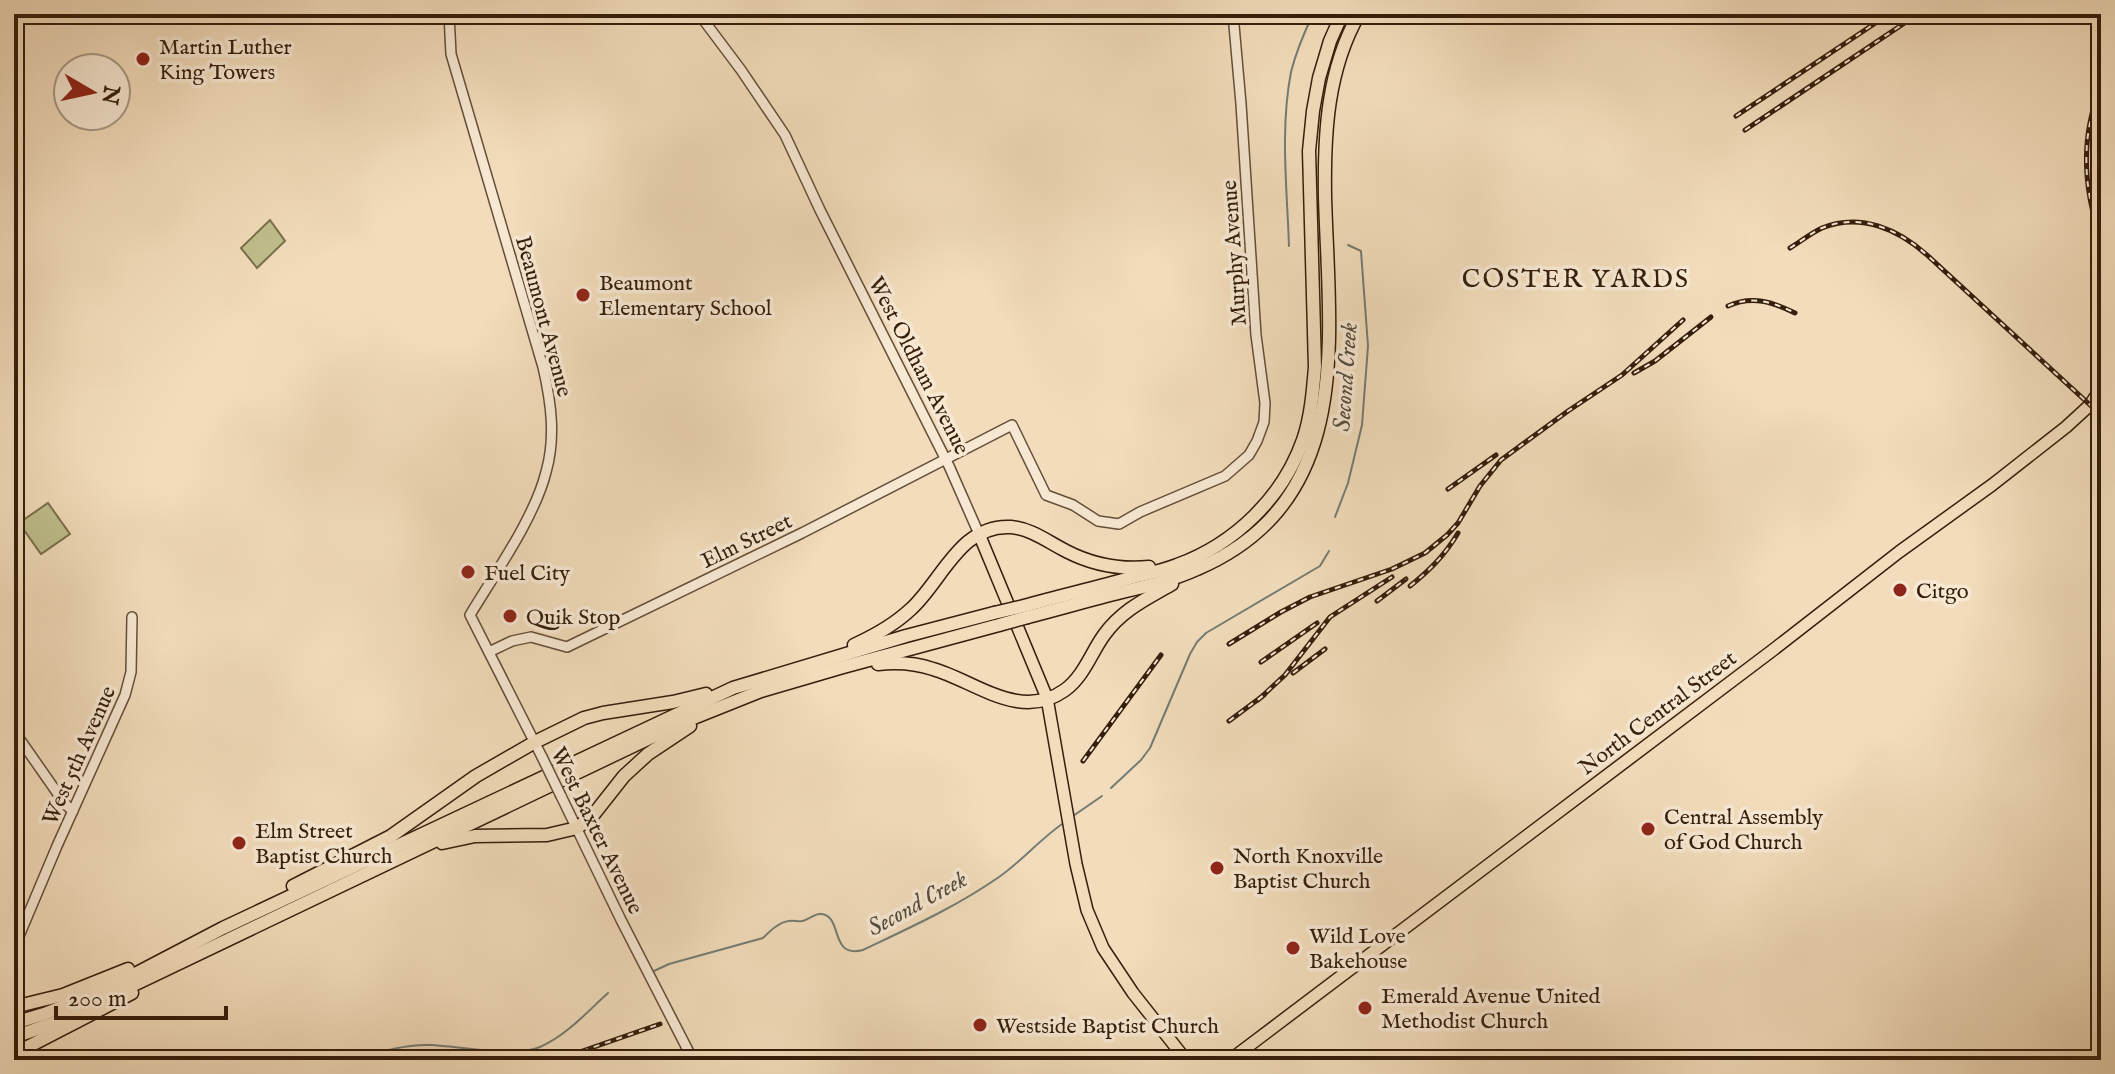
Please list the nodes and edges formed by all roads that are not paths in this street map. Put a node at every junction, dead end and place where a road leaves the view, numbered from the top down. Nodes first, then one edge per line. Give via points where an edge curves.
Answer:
1 (449, 14) edge
2 (699, 14) edge
3 (1233, 14) edge
4 (1342, 14) edge
5 (1359, 14) edge
6 (2101, 388) edge
7 (945, 460) junction
8 (1046, 495) joint
9 (979, 534) junction
10 (1177, 565) junction
11 (1196, 570) junction
12 (1026, 611) junction
13 (470, 615) joint
14 (132, 617) dead end
15 (996, 619) junction
16 (489, 652) junction
17 (815, 663) junction
18 (843, 667) junction
19 (733, 688) junction
20 (1047, 698) junction
21 (712, 711) junction
22 (14, 731) edge
23 (535, 742) junction
24 (73, 811) junction
25 (577, 828) junction
26 (409, 854) junction
27 (224, 929) junction
28 (197, 947) junction
29 (14, 948) edge
30 (14, 1007) edge
31 (14, 1023) edge
32 (14, 1037) edge
33 (14, 1054) edge
34 (693, 1060) edge
35 (1186, 1060) edge
36 (1230, 1060) edge

1 - 13 street, Beaumont Avenue via 451,54 552,413 550,455 540,491
2 - 7 street, West Oldham Avenue via 785,135
3 - 8 street, Murphy Avenue via 1265,403 1257,441 1225,476 1119,524 1098,521
4 - 10 highway via 1319,78 1309,151 1315,367 1304,437 1290,471 1260,511 1235,533
5 - 11 highway via 1329,96 1329,358 1319,431 1303,473 1268,521 1226,555
6 - 36 main road, North Central Street via 2066,427 1992,485
7 - 8 street, Elm Street via 1012,425
7 - 9 street, West Oldham Avenue
7 - 16 street, Elm Street via 567,647 531,637
9 - 10 highway via 1019,528 1091,563 1113,568
9 - 17 highway via 960,548 912,609 871,637
9 - 20 main road, West Oldham Avenue
10 - 12 highway
11 - 12 highway
11 - 20 highway via 1119,617 1067,689
12 - 15 highway, bridge
13 - 16 street, West Baxter Avenue
14 - 24 street, West 5th Avenue via 130,683
15 - 17 highway
15 - 18 highway
16 - 23 street, West Baxter Avenue
17 - 19 highway
18 - 20 highway via 914,665 997,697
18 - 21 highway
19 - 23 highway via 584,718
19 - 27 highway
20 - 35 main road, West Oldham Avenue via 1087,910 1103,948
21 - 25 highway via 648,754
21 - 26 highway
22 - 24 street
23 - 25 street, West Baxter Avenue, bridge
23 - 27 highway via 391,836
24 - 29 street, West 5th Avenue
25 - 26 highway via 547,835 475,836
25 - 34 street, West Baxter Avenue
26 - 27 highway
27 - 28 highway
28 - 30 highway
28 - 31 highway
28 - 32 highway via 54,1023
28 - 33 highway via 119,1001

